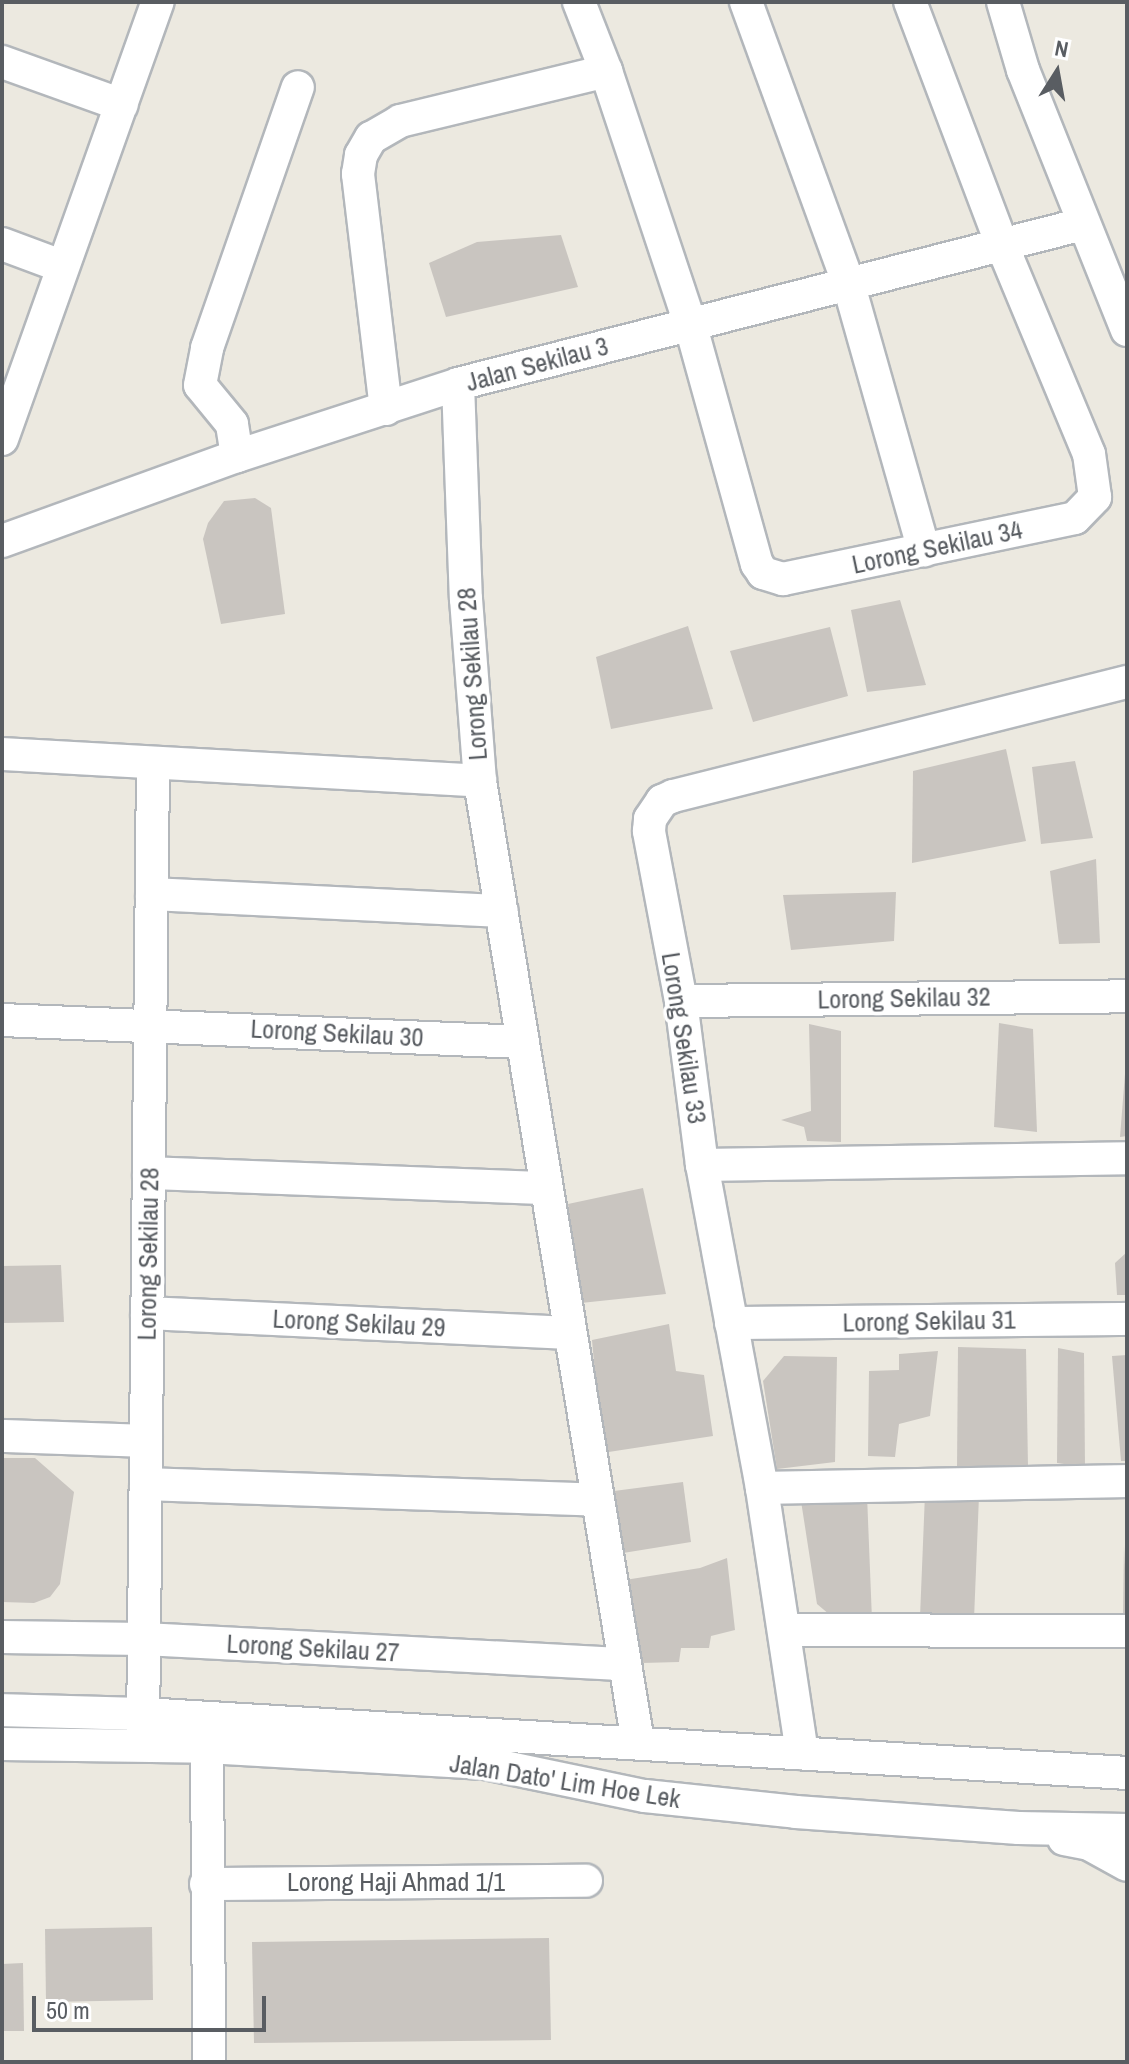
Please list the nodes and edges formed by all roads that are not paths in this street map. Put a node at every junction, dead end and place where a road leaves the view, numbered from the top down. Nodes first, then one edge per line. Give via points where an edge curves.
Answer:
1 (158, 2) edge
2 (579, 2) edge
3 (746, 2) edge
4 (910, 2) edge
5 (1003, 2) edge
6 (2, 62) edge
7 (606, 71) junction
8 (298, 87) dead end
9 (122, 105) junction
10 (1083, 224) junction
11 (2, 244) edge
12 (1002, 245) junction
13 (61, 266) junction
14 (848, 282) junction
15 (690, 323) junction
16 (1127, 330) edge
17 (458, 384) junction
18 (386, 409) junction
19 (2, 439) edge
20 (237, 456) junction
21 (2, 541) edge
22 (924, 550) junction
23 (1127, 682) edge
24 (2, 754) edge
25 (153, 763) junction
26 (480, 781) junction
27 (152, 894) junction
28 (502, 911) junction
29 (1127, 996) edge
30 (681, 1001) junction
31 (2, 1020) edge
32 (150, 1024) junction
33 (523, 1042) junction
34 (1127, 1158) edge
35 (702, 1165) junction
36 (149, 1173) junction
37 (545, 1188) junction
38 (147, 1313) junction
39 (1127, 1319) edge
40 (731, 1323) junction
41 (570, 1333) junction
42 (2, 1436) edge
43 (146, 1441) junction
44 (1127, 1481) edge
45 (146, 1484) junction
46 (762, 1488) junction
47 (597, 1500) junction
48 (784, 1630) junction
49 (1127, 1631) edge
50 (2, 1637) edge
51 (144, 1639) junction
52 (624, 1664) junction
53 (2, 1710) edge
54 (143, 1714) junction
55 (638, 1743) junction
56 (2, 1744) edge
57 (143, 1746) junction
58 (207, 1747) junction
59 (802, 1753) junction
60 (1127, 1773) edge
61 (1018, 1828) junction
62 (1127, 1830) edge
63 (1127, 1865) edge
64 (586, 1881) dead end
65 (206, 1884) junction
66 (209, 2062) edge

1 - 9 street
2 - 7 street
3 - 14 street
4 - 12 street
5 - 10 street via 1023,70
6 - 9 street
7 - 15 street
7 - 18 street via 400,121 371,138 358,174
8 - 20 street via 207,348 200,385 232,424
9 - 13 street
10 - 12 street, Jalan Sekilau 3
10 - 16 street
11 - 13 street
12 - 14 street, Jalan Sekilau 3
12 - 22 street, Lorong Sekilau 34 via 1089,454 1095,497 1075,518
13 - 19 street
14 - 15 street, Jalan Sekilau 3
14 - 22 street
15 - 17 street, Jalan Sekilau 3
15 - 22 street, Lorong Sekilau 34 via 763,573 783,579
17 - 18 street, Jalan Sekilau 3
17 - 26 street, Lorong Sekilau 28
18 - 20 street, Jalan Sekilau 3
20 - 21 street, Jalan Sekilau 3
23 - 30 street, Lorong Sekilau 33 via 662,801 649,831
24 - 25 street, Lorong Sekilau 28
25 - 26 street, Lorong Sekilau 28
25 - 27 street, Lorong Sekilau 28
26 - 28 street
27 - 28 street
27 - 32 street, Lorong Sekilau 28
28 - 33 street
29 - 30 street, Lorong Sekilau 32
30 - 35 street, Lorong Sekilau 33
31 - 32 street, Lorong Sekilau 30
32 - 33 street, Lorong Sekilau 30
32 - 36 street, Lorong Sekilau 28
33 - 37 street
34 - 35 street
35 - 40 street, Lorong Sekilau 33
36 - 37 street
36 - 38 street, Lorong Sekilau 28
37 - 41 street
38 - 41 street, Lorong Sekilau 29
38 - 43 street, Lorong Sekilau 28
39 - 40 street, Lorong Sekilau 31
40 - 46 street, Lorong Sekilau 33
41 - 47 street
42 - 43 street
43 - 45 street, Lorong Sekilau 28
44 - 46 street
45 - 47 street
45 - 51 street, Lorong Sekilau 28
46 - 48 street, Lorong Sekilau 33
47 - 52 street
48 - 49 street
48 - 59 street, Lorong Sekilau 33
50 - 51 street, Lorong Sekilau 27
51 - 52 street, Lorong Sekilau 27
51 - 54 street, Lorong Sekilau 28
52 - 55 street
53 - 54 street, Jalan Dato' Lim Hoe Lek
54 - 55 street, Jalan Dato' Lim Hoe Lek
54 - 57 street, Lorong Sekilau 28
55 - 59 street, Jalan Dato' Lim Hoe Lek
56 - 57 street, Jalan Dato' Lim Hoe Lek
57 - 58 street, Jalan Dato' Lim Hoe Lek
58 - 61 street, Jalan Dato' Lim Hoe Lek via 485,1763 645,1796
58 - 65 street
59 - 60 street, Jalan Dato' Lim Hoe Lek
61 - 62 street, Jalan Dato' Lim Hoe Lek
61 - 63 street via 1089,1844
64 - 65 street, Lorong Haji Ahmad 1/1
65 - 66 street

